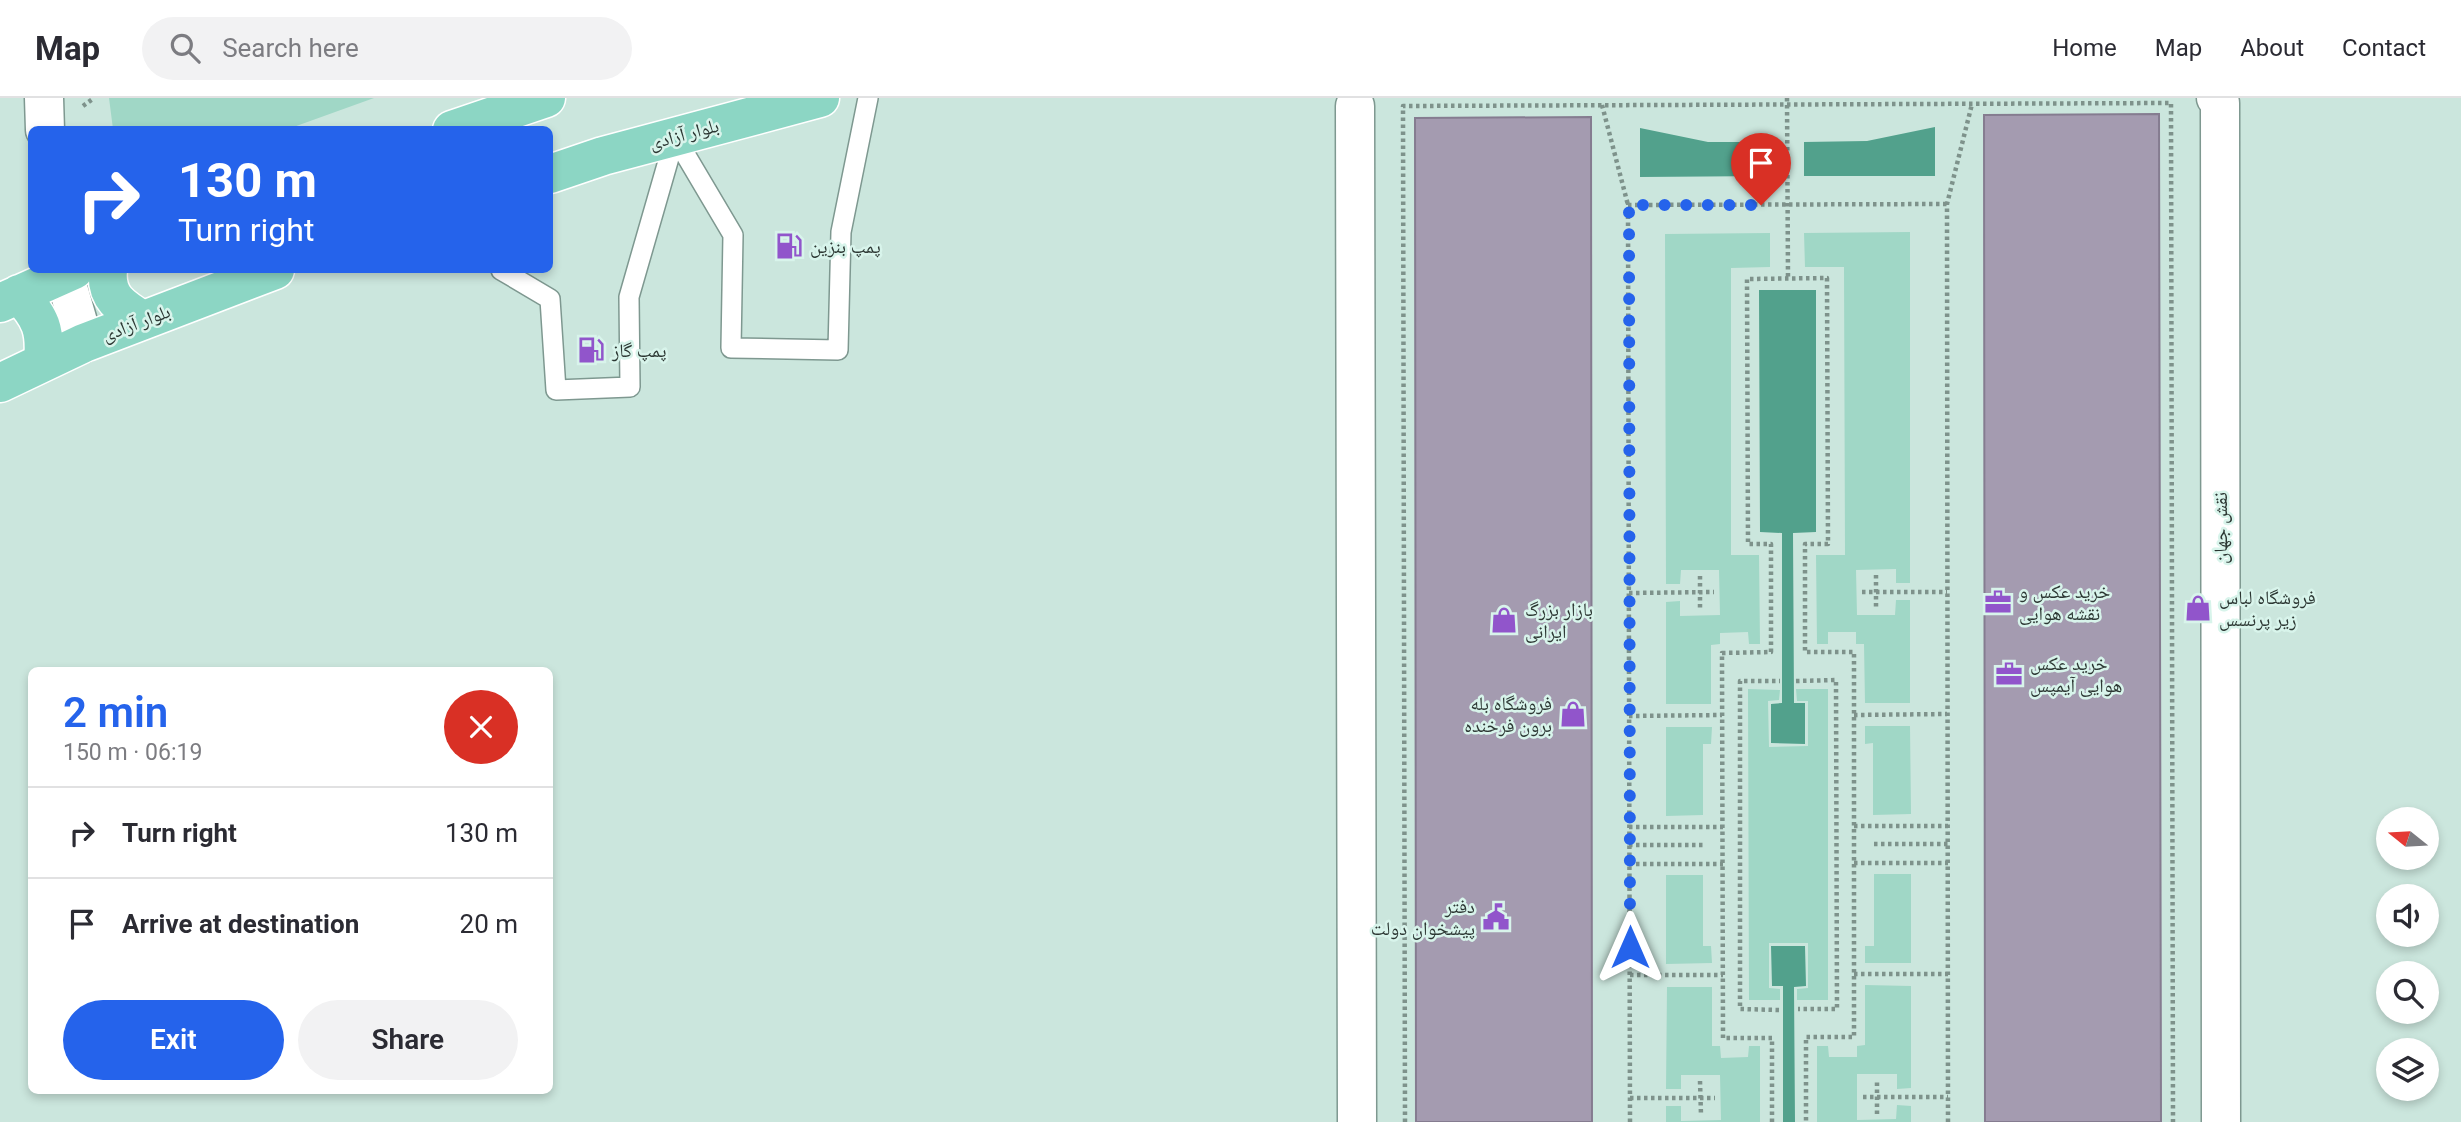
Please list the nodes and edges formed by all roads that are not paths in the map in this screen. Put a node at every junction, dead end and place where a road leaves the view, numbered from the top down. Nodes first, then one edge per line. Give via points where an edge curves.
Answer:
1 (44, 98) edge
2 (546, 98) edge
3 (820, 98) edge
4 (868, 98) edge
5 (2220, 100) edge
6 (1355, 101) edge
7 (46, 126) edge
8 (464, 126) edge
9 (676, 137) junction
10 (553, 173) edge
11 (63, 273) edge
12 (67, 273) edge
13 (108, 273) edge
14 (267, 273) edge
15 (506, 273) edge
16 (10, 298) edge
17 (142, 320) junction
18 (84, 343) junction
19 (43, 362) junction
20 (0, 383) edge
21 (1357, 1122) edge
22 (2221, 1122) edge

1 - 7 street
2 - 8 main road
3 - 9 main road, بلوار آزادی
4 - 9 lane via 841,232 838,350 731,348 733,235
5 - 22 street, نقش جهان
6 - 21 street
9 - 10 main road, بلوار آزادی
9 - 15 lane via 629,297 629,387 556,390 550,299
11 - 16 main road
12 - 18 street
13 - 17 main road via 107,282 119,306
14 - 17 main road, بلوار آزادی
16 - 19 main road via 36,313 45,337
17 - 18 main road, بلوار آزادی
18 - 19 main road, بلوار آزادی
19 - 20 main road, بلوار آزادی

